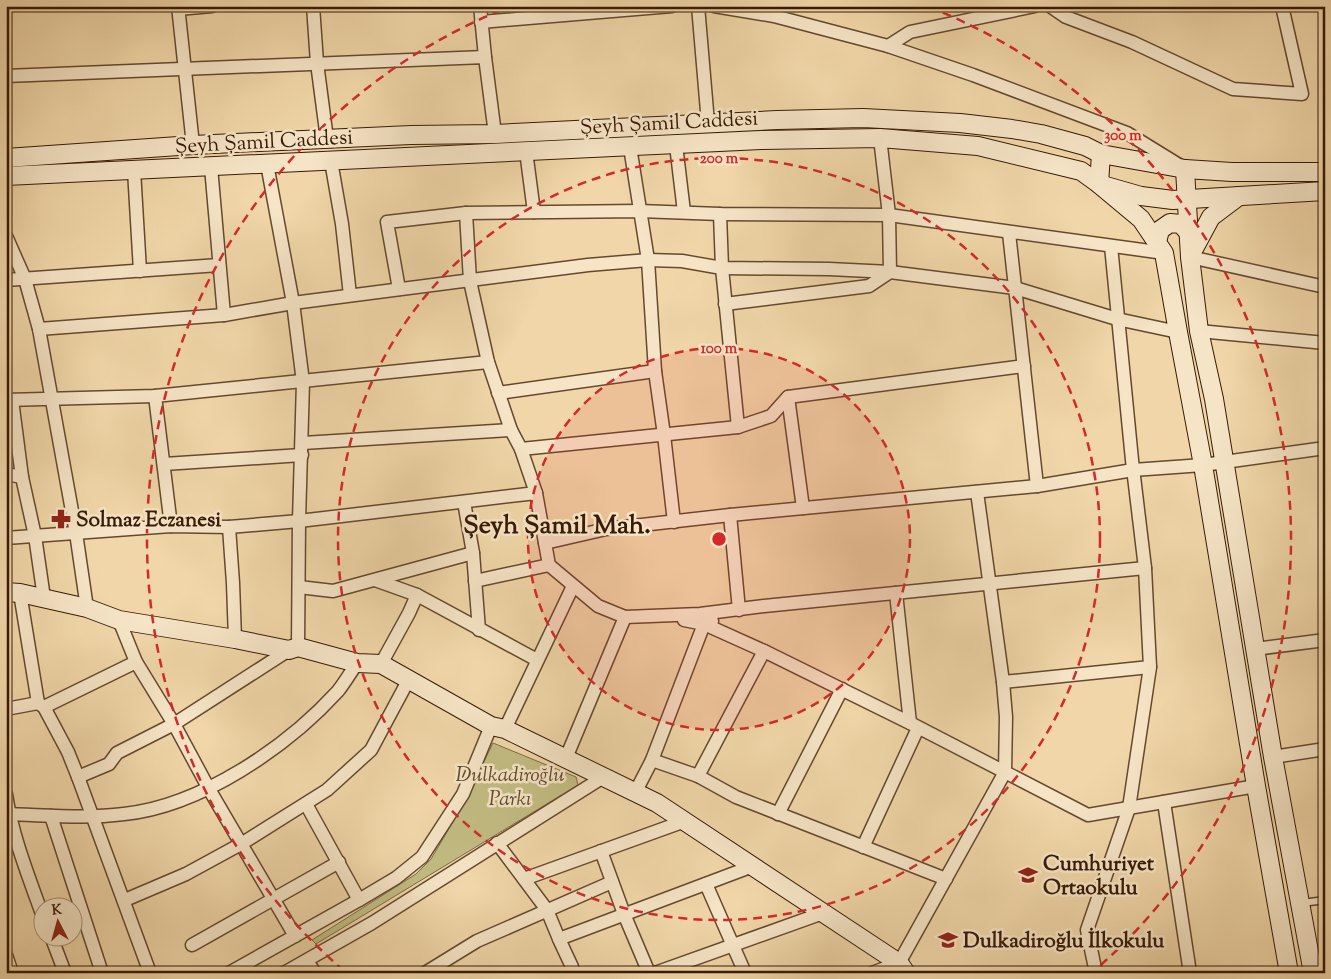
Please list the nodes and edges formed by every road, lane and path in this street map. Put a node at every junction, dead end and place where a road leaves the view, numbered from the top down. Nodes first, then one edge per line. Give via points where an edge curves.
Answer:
1 (212, 6) edge
2 (313, 6) edge
3 (480, 6) edge
4 (672, 6) edge
5 (698, 6) edge
6 (714, 6) edge
7 (1035, 6) edge
8 (1050, 6) edge
9 (1282, 6) edge
10 (178, 8) edge
11 (770, 11) edge
12 (482, 22) junction
13 (888, 46) junction
14 (486, 57) junction
15 (317, 63) junction
16 (184, 69) junction
17 (6, 76) edge
18 (708, 123) junction
19 (496, 134) junction
20 (880, 138) junction
21 (327, 140) junction
22 (193, 145) junction
23 (676, 145) junction
24 (630, 147) junction
25 (526, 151) junction
26 (1101, 154) junction
27 (6, 158) edge
28 (331, 161) junction
29 (267, 164) junction
30 (211, 167) junction
31 (1185, 169) junction
32 (134, 170) junction
33 (1325, 172) edge
34 (6, 176) edge
35 (1099, 184) junction
36 (1325, 191) edge
37 (1239, 196) junction
38 (1187, 199) junction
39 (639, 211) junction
40 (534, 212) junction
41 (684, 212) junction
42 (466, 213) junction
43 (720, 214) junction
44 (889, 215) junction
45 (1009, 233) junction
46 (1189, 233) junction
47 (6, 236) edge
48 (1111, 246) junction
49 (1161, 248) junction
50 (1190, 257) junction
51 (648, 260) junction
52 (219, 265) junction
53 (722, 268) junction
54 (140, 271) junction
55 (890, 272) junction
56 (25, 279) junction
57 (6, 280) edge
58 (470, 281) junction
59 (1015, 288) junction
60 (1325, 288) edge
61 (399, 289) junction
62 (350, 295) junction
63 (293, 303) junction
64 (725, 304) junction
65 (224, 315) junction
66 (1117, 319) junction
67 (39, 328) junction
68 (1199, 331) junction
69 (1178, 332) junction
70 (1325, 342) edge
71 (488, 362) junction
72 (1024, 366) junction
73 (655, 371) junction
74 (303, 382) junction
75 (498, 393) junction
76 (155, 396) junction
77 (788, 397) junction
78 (52, 399) junction
79 (9, 400) edge
80 (738, 427) junction
81 (511, 430) junction
82 (664, 435) junction
83 (520, 448) junction
84 (1325, 448) edge
85 (302, 449) junction
86 (1224, 461) junction
87 (164, 464) junction
88 (1203, 465) junction
89 (1133, 470) junction
90 (6, 474) edge
91 (22, 477) junction
92 (1037, 486) junction
93 (977, 492) junction
94 (536, 493) junction
95 (464, 502) junction
96 (803, 508) junction
97 (730, 515) junction
98 (299, 521) junction
99 (674, 522) junction
100 (171, 526) junction
101 (228, 527) junction
102 (76, 532) junction
103 (35, 536) junction
104 (6, 538) edge
105 (545, 543) junction
106 (473, 553) junction
107 (549, 565) junction
108 (1145, 568) junction
109 (376, 580) junction
110 (475, 580) junction
111 (991, 582) junction
112 (573, 586) junction
113 (299, 587) junction
114 (13, 592) edge
115 (896, 592) junction
116 (417, 595) junction
117 (44, 598) junction
118 (88, 608) junction
119 (739, 610) junction
120 (668, 616) junction
121 (625, 617) junction
122 (119, 620) junction
123 (704, 624) junction
124 (479, 630) junction
125 (235, 639) junction
126 (1325, 640) edge
127 (294, 649) junction
128 (1255, 649) junction
129 (764, 651) junction
130 (537, 660) junction
131 (136, 662) junction
132 (357, 662) junction
133 (381, 664) junction
134 (1150, 667) junction
135 (409, 679) junction
136 (1003, 682) junction
137 (842, 689) junction
138 (41, 705) junction
139 (6, 709) edge
140 (174, 724) junction
141 (914, 726) junction
142 (498, 728) junction
143 (1325, 749) edge
144 (1273, 757) junction
145 (566, 758) junction
146 (652, 760) junction
147 (1005, 772) junction
148 (605, 776) junction
149 (698, 776) junction
150 (78, 778) junction
151 (1256, 786) junction
152 (209, 789) junction
153 (636, 791) junction
154 (6, 794) edge
155 (1164, 802) junction
156 (306, 804) junction
157 (1129, 808) junction
158 (8, 814) edge
159 (778, 814) junction
160 (50, 816) junction
161 (93, 817) junction
162 (685, 821) junction
163 (497, 843) junction
164 (241, 844) junction
165 (863, 847) junction
166 (601, 851) junction
167 (339, 862) junction
168 (753, 866) junction
169 (524, 879) junction
170 (946, 879) junction
171 (612, 882) junction
172 (706, 884) junction
173 (35, 896) edge
174 (125, 900) junction
175 (273, 900) junction
176 (359, 900) junction
177 (1325, 900) edge
178 (1301, 904) junction
179 (547, 910) junction
180 (823, 913) junction
181 (624, 914) junction
182 (295, 936) junction
183 (559, 939) junction
184 (192, 945) dead end
185 (732, 945) junction
186 (55, 946) edge
187 (6, 956) edge
188 (307, 961) junction
189 (902, 968) edge
190 (569, 971) edge
191 (12, 973) edge
192 (65, 973) edge
193 (102, 973) edge
194 (150, 973) edge
195 (228, 973) edge
196 (284, 973) edge
197 (314, 973) edge
198 (425, 973) edge
199 (649, 973) edge
200 (655, 973) edge
201 (745, 973) edge
202 (872, 973) edge
203 (1096, 973) edge
204 (1190, 973) edge
205 (1289, 973) edge
206 (1313, 973) edge

1 - 10 street
2 - 15 street
3 - 12 street
4 - 12 street
5 - 18 street
6 - 11 street
7 - 13 street via 910,32
8 - 9 street via 1066,17 1132,42 1233,89 1302,94
10 - 16 street
11 - 13 street
12 - 14 street
13 - 31 street via 1128,133
14 - 15 street
14 - 19 street
15 - 16 street
15 - 21 street
16 - 17 street
16 - 22 street
18 - 19 main road, Şeyh Şamil Caddesi
18 - 26 main road, Şeyh Şamil Caddesi via 863,118 960,123 1040,134 1085,146
19 - 21 main road, Şeyh Şamil Caddesi
20 - 23 main road, Şeyh Şamil Caddesi
20 - 35 main road, Şeyh Şamil Caddesi via 954,143 1004,151 1081,171
20 - 44 street
21 - 22 main road, Şeyh Şamil Caddesi
22 - 27 main road, Şeyh Şamil Caddesi
23 - 24 main road, Şeyh Şamil Caddesi
23 - 41 street
24 - 25 main road, Şeyh Şamil Caddesi
24 - 39 street
25 - 28 main road, Şeyh Şamil Caddesi
25 - 40 street
26 - 31 main road, Şeyh Şamil Caddesi
26 - 35 main road
28 - 29 main road, Şeyh Şamil Caddesi
28 - 62 street
29 - 30 main road, Şeyh Şamil Caddesi
29 - 63 street
30 - 32 main road, Şeyh Şamil Caddesi
30 - 52 street
31 - 33 main road, Şeyh Şamil Caddesi
31 - 38 main road
32 - 34 main road, Şeyh Şamil Caddesi
32 - 54 street
35 - 38 main road, Şeyh Şamil Caddesi via 1141,196
35 - 49 main road via 1141,219
36 - 37 main road, Şeyh Şamil Caddesi
37 - 38 main road, Şeyh Şamil Caddesi
37 - 50 main road via 1211,217
38 - 46 main road
39 - 40 street
39 - 41 street
39 - 51 street
40 - 42 street
41 - 43 street
42 - 58 street
42 - 61 street via 387,222
43 - 44 street
43 - 53 street
44 - 45 street
44 - 55 street
45 - 48 street
45 - 59 street
46 - 49 main road via 1181,224 1170,223 1160,230
46 - 50 main road
47 - 56 street
48 - 49 street
48 - 66 street
49 - 69 main road
50 - 60 street
50 - 68 main road
51 - 53 street via 682,260
51 - 58 street
51 - 73 street
52 - 54 street
52 - 65 street
53 - 55 street
53 - 64 street
54 - 56 street
55 - 59 street
55 - 64 street via 869,286
56 - 57 street
56 - 67 street
58 - 61 street
58 - 71 street
59 - 66 street
59 - 72 street
61 - 62 street
62 - 63 street
63 - 65 street
63 - 74 street
64 - 80 street
65 - 67 street
66 - 69 street
66 - 89 street
67 - 78 street
68 - 70 street
68 - 86 main road
69 - 88 main road
71 - 74 street
71 - 75 street
72 - 77 street
72 - 92 street
73 - 75 street
73 - 82 street
74 - 76 street
74 - 85 street
75 - 81 street
76 - 78 street
76 - 87 street
77 - 80 street via 771,416
77 - 96 street
78 - 79 street
78 - 102 street
79 - 91 street
80 - 82 street
81 - 83 street
81 - 85 street
82 - 83 street
82 - 99 street
83 - 94 street
84 - 86 street
85 - 87 street
85 - 98 street
86 - 88 street
86 - 128 main road
87 - 100 street
88 - 89 street
88 - 151 main road
89 - 92 street
89 - 108 street
90 - 91 street
91 - 103 street
92 - 93 street
93 - 96 street
93 - 111 street
94 - 95 street
94 - 105 street
95 - 98 street
95 - 106 street
96 - 97 street
97 - 99 street
97 - 119 street
98 - 101 street
98 - 113 street
99 - 105 street via 606,529
100 - 101 street
100 - 102 street
101 - 125 street
102 - 103 street
102 - 118 street
103 - 104 street
103 - 117 street
105 - 107 street
106 - 109 street
106 - 110 street
107 - 110 street
107 - 112 street
108 - 111 street
108 - 134 street
109 - 113 street via 333,592
109 - 116 street
110 - 124 street
111 - 115 street
111 - 136 street
112 - 121 street via 598,606
112 - 130 street
113 - 127 street
114 - 117 main road
114 - 138 street
115 - 119 street
115 - 141 street
116 - 124 street
116 - 133 street
117 - 118 main road
118 - 122 main road
119 - 120 street
119 - 123 street
120 - 121 street
120 - 123 street
121 - 145 street
122 - 125 main road
122 - 131 street
123 - 129 street
123 - 146 street
124 - 130 street
125 - 127 main road
126 - 128 street
127 - 132 main road
127 - 140 street
128 - 144 main road
129 - 137 street
129 - 149 street
130 - 142 street
131 - 138 street
131 - 140 street
132 - 133 main road
132 - 152 street via 339,689 306,722 257,760
133 - 135 main road
134 - 136 street
134 - 157 street
135 - 142 main road
135 - 156 street via 371,750 327,790
136 - 147 street
137 - 141 street
137 - 159 street
138 - 139 street
138 - 150 street via 68,752
140 - 150 street via 118,753 109,764
140 - 152 street
141 - 147 street
141 - 165 street
142 - 145 main road
142 - 176 street via 463,794 422,857 396,878
143 - 144 street
144 - 178 main road
145 - 148 main road
146 - 149 street
146 - 153 street
147 - 157 street via 1088,815
147 - 170 street
148 - 153 main road
148 - 163 street
149 - 159 street via 736,797
150 - 161 street
151 - 155 street
151 - 205 main road
152 - 161 street via 159,808
152 - 164 street
153 - 162 main road
154 - 158 street
155 - 157 street
155 - 204 street
156 - 164 street
156 - 167 street
157 - 203 street via 1087,930
158 - 160 street
158 - 173 street
159 - 165 street
160 - 161 street
160 - 193 street
161 - 174 street
162 - 166 street
162 - 168 main road
163 - 169 street
163 - 188 street
164 - 174 street via 186,874
164 - 175 street
165 - 170 street
166 - 169 street
166 - 171 street
167 - 175 street
167 - 176 street
168 - 172 street
168 - 180 main road
169 - 179 street
170 - 189 street
171 - 179 street
171 - 181 street
172 - 181 street
172 - 185 street
174 - 194 street
175 - 182 street
175 - 184 street
176 - 182 street
177 - 178 lane
178 - 206 main road
179 - 183 street
179 - 198 street via 478,941
180 - 185 street
180 - 189 main road
181 - 183 street
181 - 199 street
182 - 195 street
183 - 190 street
185 - 200 street
185 - 201 street
186 - 192 street
187 - 191 street
188 - 196 street
188 - 197 street
189 - 202 street

